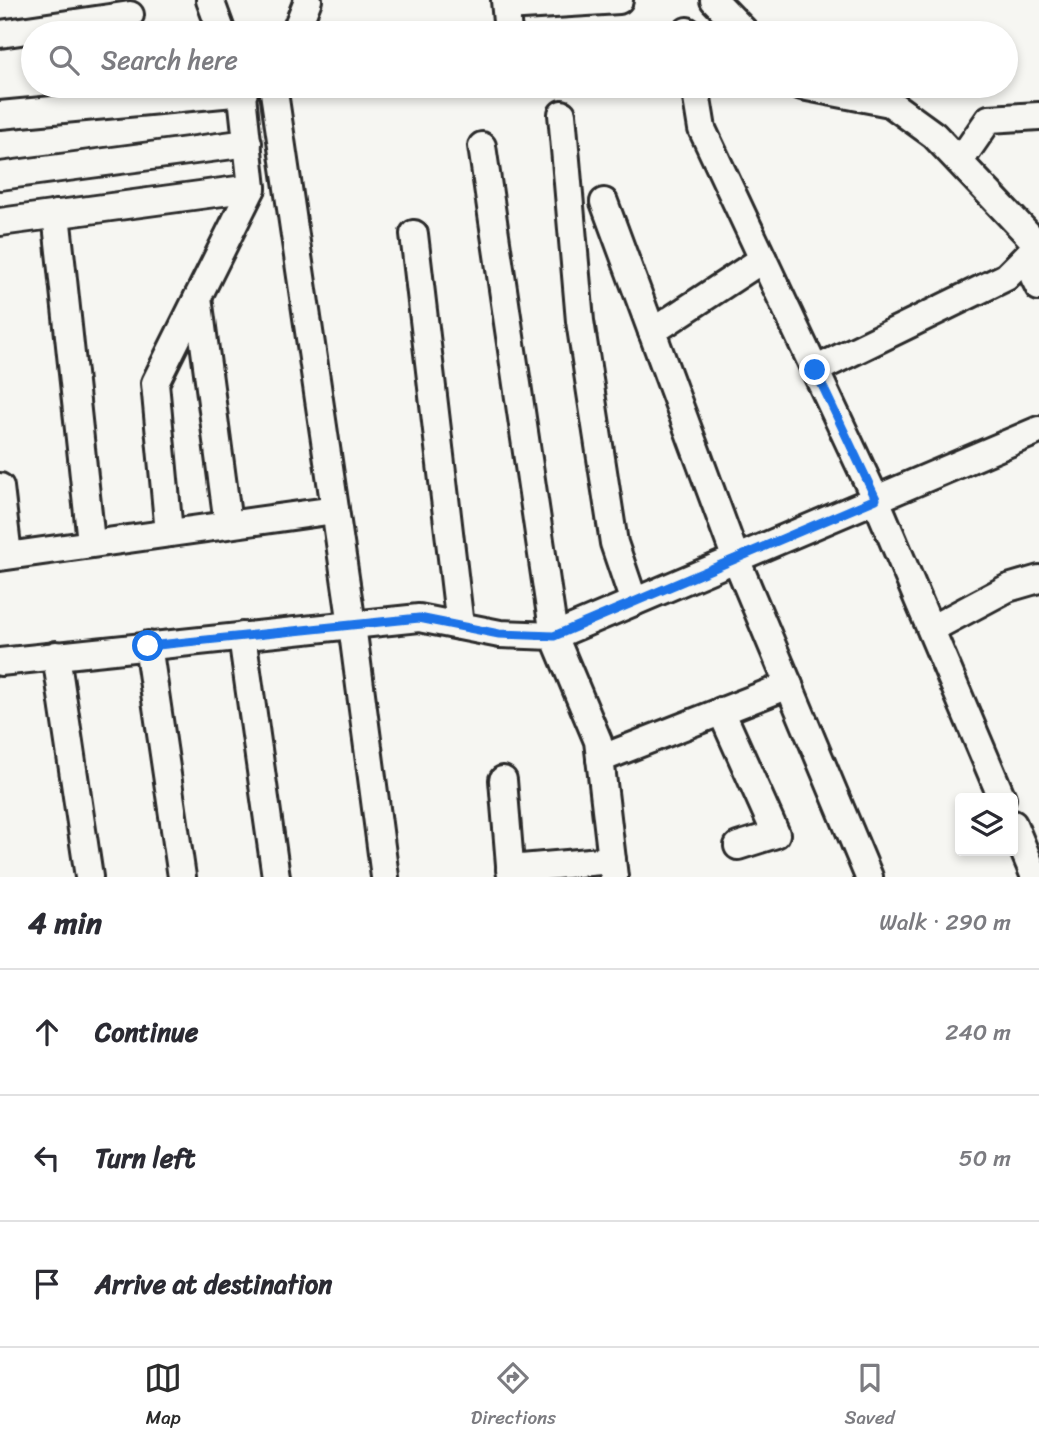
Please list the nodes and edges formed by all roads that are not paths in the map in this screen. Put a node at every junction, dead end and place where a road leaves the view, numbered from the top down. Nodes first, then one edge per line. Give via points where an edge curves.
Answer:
1 (308, 0) edge
2 (619, 0) edge
3 (714, 0) edge
4 (507, 14) edge
5 (128, 16) edge
6 (92, 21) edge
7 (300, 21) edge
8 (734, 21) edge
9 (21, 31) edge
10 (0, 34) edge
11 (162, 98) edge
12 (244, 98) edge
13 (275, 98) edge
14 (697, 98) edge
15 (864, 98) edge
16 (562, 114) dead end
17 (0, 116) edge
18 (1039, 116) edge
19 (248, 143) junction
20 (482, 146) dead end
21 (960, 161) junction
22 (0, 176) edge
23 (252, 188) junction
24 (604, 202) dead end
25 (56, 214) junction
26 (0, 222) edge
27 (414, 234) dead end
28 (1038, 244) edge
29 (763, 260) junction
30 (1039, 287) edge
31 (198, 297) junction
32 (652, 332) junction
33 (815, 370) junction
34 (1039, 430) edge
35 (0, 487) edge
36 (876, 499) junction
37 (335, 510) junction
38 (228, 524) junction
39 (169, 533) junction
40 (91, 542) junction
41 (4, 556) edge
42 (736, 559) junction
43 (1039, 579) edge
44 (634, 602) junction
45 (352, 625) junction
46 (460, 626) junction
47 (930, 629) junction
48 (242, 636) junction
49 (554, 636) junction
50 (148, 646) junction
51 (56, 655) junction
52 (0, 662) edge
53 (789, 685) junction
54 (721, 711) junction
55 (600, 760) junction
56 (503, 780) dead end
57 (1000, 793) edge
58 (1018, 836) edge
59 (738, 846) dead end
60 (613, 869) edge
61 (510, 873) edge
62 (89, 877) edge
63 (182, 877) edge
64 (276, 877) edge
65 (385, 877) edge
66 (869, 877) edge
67 (1035, 877) edge

1 - 7 street
2 - 4 street
3 - 8 street
5 - 6 street
9 - 10 street
11 - 17 street
12 - 19 street
13 - 37 street
14 - 29 street via 702,129
15 - 21 street via 890,103
16 - 44 street via 580,321 614,542
18 - 21 street via 989,119
19 - 22 street
19 - 23 street
20 - 49 street
21 - 28 street
23 - 25 street
23 - 31 street
24 - 32 street
25 - 26 street
25 - 40 street
27 - 46 street
28 - 30 street via 1034,277
28 - 33 street via 1006,277
29 - 32 street
29 - 33 street
31 - 38 street
31 - 39 street via 155,383
32 - 42 street
33 - 36 street
34 - 36 street
35 - 41 street
36 - 42 street
36 - 47 street
37 - 38 street
37 - 45 street
38 - 39 street
39 - 40 street
40 - 41 street
42 - 44 street
42 - 53 street
43 - 47 street via 1008,588
44 - 49 street
45 - 46 street via 419,618
45 - 48 street
45 - 65 street
46 - 49 street via 499,634
47 - 57 street
48 - 50 street
48 - 64 street
49 - 55 street via 598,741
50 - 51 street
50 - 63 street
51 - 52 street
51 - 62 street
53 - 54 street
53 - 66 street
54 - 55 street
54 - 59 street via 776,834
55 - 60 street
56 - 61 street
58 - 67 street
60 - 61 street

